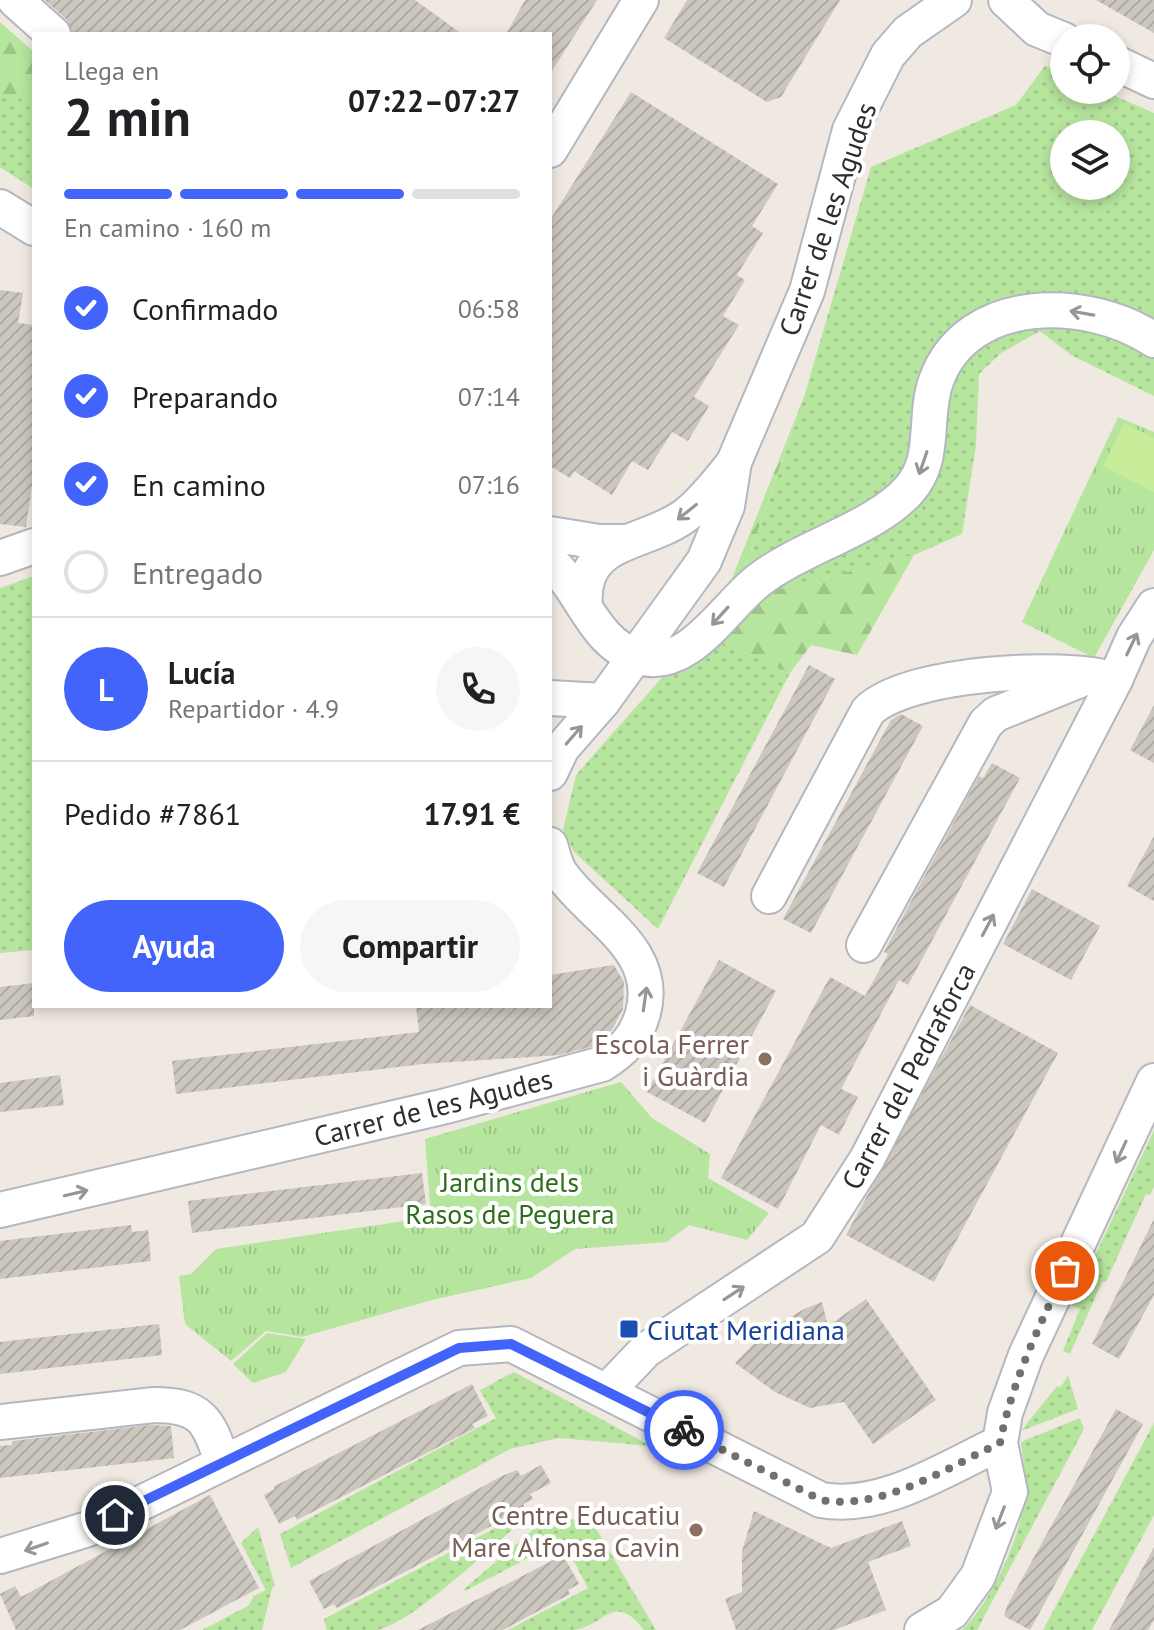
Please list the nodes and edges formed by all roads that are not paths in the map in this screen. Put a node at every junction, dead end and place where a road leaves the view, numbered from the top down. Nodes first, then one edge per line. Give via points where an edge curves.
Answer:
1 (15, 0) edge
2 (641, 0) edge
3 (954, 0) edge
4 (1006, 0) edge
5 (51, 32) edge
6 (1050, 34) edge
7 (1130, 70) edge
8 (1154, 81) edge
9 (552, 147) edge
10 (0, 207) edge
11 (32, 227) edge
12 (1154, 340) edge
13 (734, 462) junction
14 (552, 534) edge
15 (626, 542) junction
16 (32, 547) edge
17 (0, 558) edge
18 (552, 564) edge
19 (585, 606) junction
20 (1154, 606) edge
21 (636, 657) junction
22 (1105, 677) junction
23 (552, 698) edge
24 (603, 701) junction
25 (552, 769) edge
26 (552, 851) edge
27 (769, 896) dead end
28 (864, 945) dead end
29 (1154, 1081) edge
30 (0, 1210) edge
31 (607, 1391) junction
32 (0, 1422) edge
33 (1000, 1443) junction
34 (222, 1462) junction
35 (0, 1556) edge
36 (922, 1630) edge

1 - 5 street
2 - 9 street
3 - 13 street, Carrer de les Agudes via 908,32 888,55 850,130 807,291
4 - 6 street
7 - 8 street
10 - 11 street
12 -> 21 street via 1112,320 1060,310 999,318 966,335 936,380 926,456 908,492 877,515 765,575 684,650 653,660
13 -> 15 street, Carrer de les Agudes via 685,515
13 - 21 street, Carrer de les Agudes via 727,506 704,561
14 - 15 street, Carrer de les Agudes
15 - 19 street, Carrer de les Agudes via 589,569
16 - 17 street
18 - 19 street
19 - 21 street via 610,642
22 -> 20 street, Carrer del Pedraforca
21 - 24 street, Carrer de les Agudes
22 - 27 street via 1007,674 897,691 877,701
22 - 28 street via 996,714 986,723
31 -> 22 street, Carrer del Pedraforca via 646,1350 824,1230 874,1145
23 - 24 street
25 -> 24 street, Carrer de les Agudes via 562,748
30 -> 26 street, Carrer de les Agudes via 446,1106 602,1064 624,1050 645,1007 647,987 638,957 559,872
29 -> 33 street via 1026,1355
31 - 33 street via 821,1500 838,1503 882,1497
31 - 34 street via 511,1344 459,1348
32 - 34 street via 180,1405 206,1422
33 -> 36 street via 1010,1492 978,1576 952,1612
34 -> 35 street via 88,1529

